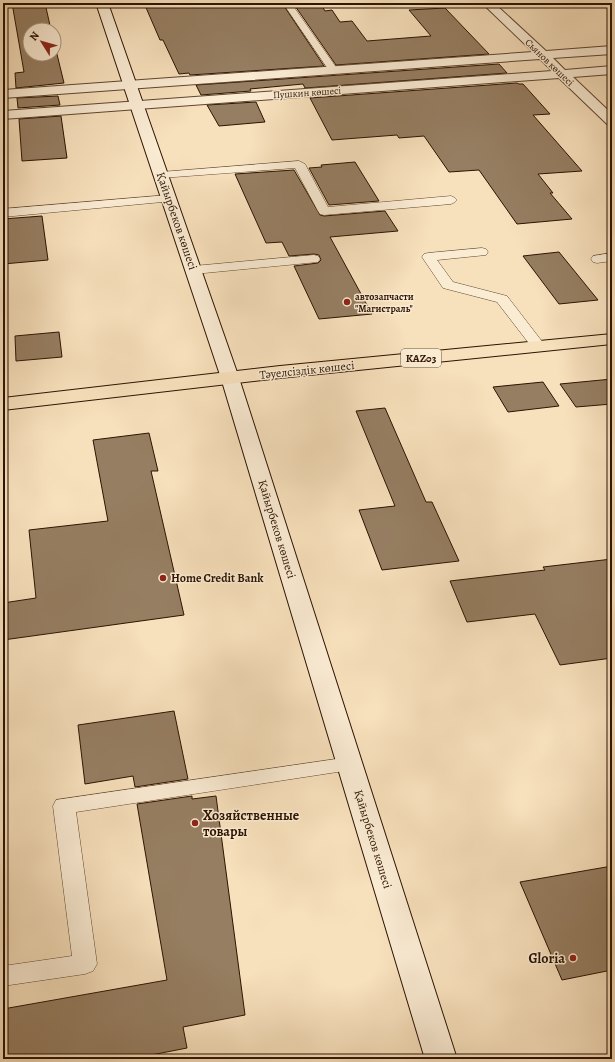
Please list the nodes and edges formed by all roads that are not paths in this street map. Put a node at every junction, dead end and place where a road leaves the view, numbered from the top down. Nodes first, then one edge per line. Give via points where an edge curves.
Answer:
1 (102, 3) edge
2 (287, 3) edge
3 (488, 3) edge
4 (612, 50) edge
5 (542, 55) junction
6 (333, 70) junction
7 (612, 70) edge
8 (562, 73) junction
9 (3, 94) edge
10 (134, 94) junction
11 (3, 115) edge
12 (612, 121) edge
13 (161, 175) junction
14 (169, 199) junction
15 (451, 200) dead end
16 (3, 213) edge
17 (482, 252) dead end
18 (612, 257) edge
19 (314, 259) dead end
20 (597, 259) dead end
21 (194, 270) junction
22 (612, 339) edge
23 (539, 347) junction
24 (230, 378) junction
25 (3, 404) edge
26 (350, 764) junction
27 (3, 976) edge
28 (442, 1059) edge

1 - 10 street, Қайырбеков көшесі
2 - 6 lane
3 - 5 street, Сьянов көшесі
4 - 5 street, Пушкин көшесі
5 - 6 street, Пушкин көшесі
5 - 8 street, Сьянов көшесі
6 - 10 street, Пушкин көшесі
7 - 8 street, Пушкин көшесі
8 - 10 street, Пушкин көшесі
8 - 12 street, Сьянов көшесі
9 - 10 street, Пушкин көшесі
10 - 11 street, Пушкин көшесі
10 - 13 street, Қайырбеков көшесі
13 - 14 street, Қайырбеков көшесі
13 - 15 lane via 299,164 324,211
14 - 16 lane
14 - 21 street, Қайырбеков көшесі
17 - 23 lane via 428,257 448,285 502,299
18 - 20 lane
19 - 21 lane
21 - 24 street, Қайырбеков көшесі
22 - 23 main road, Тәуелсіздік көшесі / KАZ03
23 - 24 main road, Тәуелсіздік көшесі / KАZ03
24 - 25 main road, Тәуелсіздік көшесі / KАZ03
24 - 26 street, Қайырбеков көшесі
26 - 27 lane via 64,806 85,964
26 - 28 street, Қайырбеков көшесі

